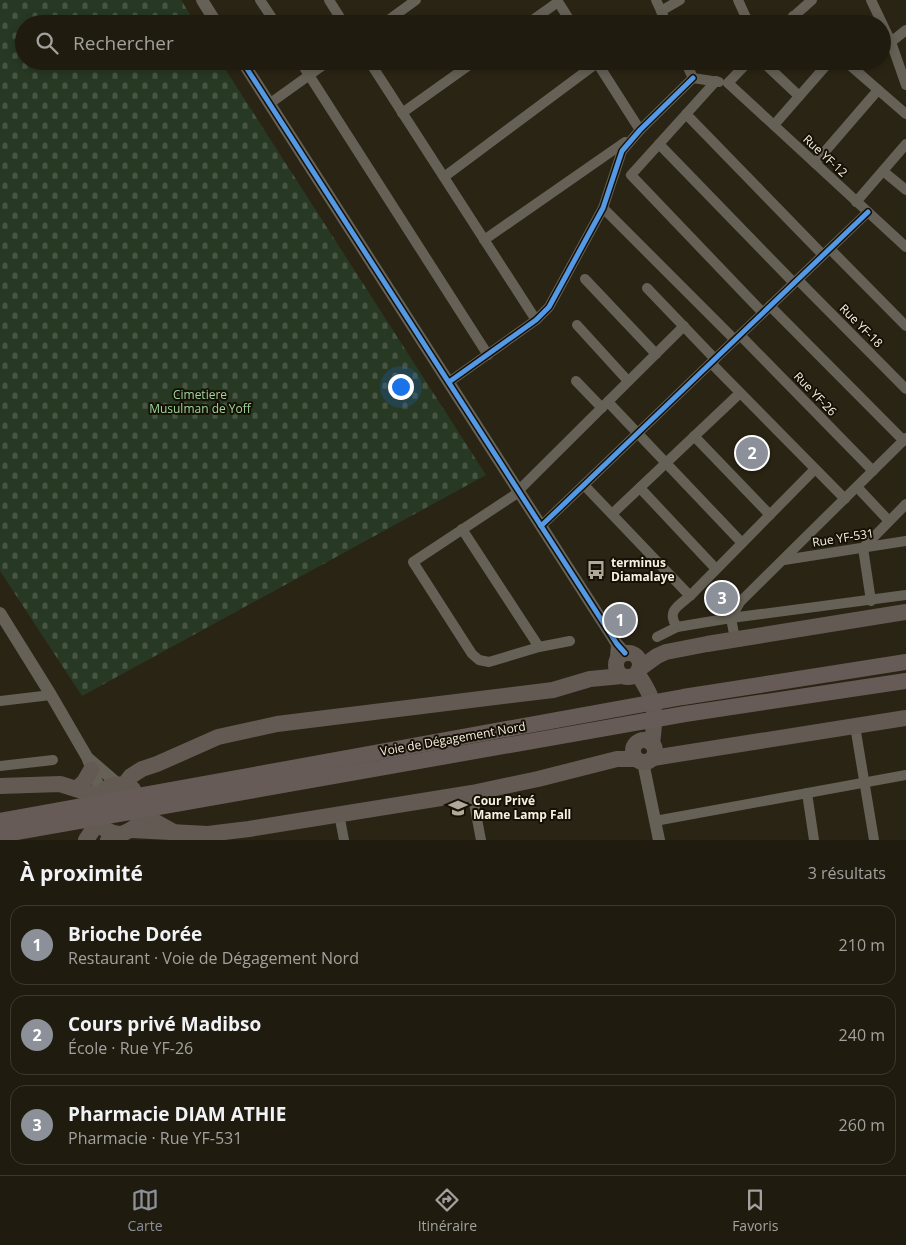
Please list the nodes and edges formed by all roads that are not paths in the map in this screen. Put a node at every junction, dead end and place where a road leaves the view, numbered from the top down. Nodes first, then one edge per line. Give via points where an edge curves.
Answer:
1 (202, 0) edge
2 (260, 0) edge
3 (329, 0) edge
4 (416, 0) edge
5 (656, 0) edge
6 (680, 0) edge
7 (738, 0) edge
8 (812, 0) edge
9 (871, 0) edge
10 (558, 1) edge
11 (661, 11) junction
12 (212, 15) edge
13 (270, 15) edge
14 (338, 15) edge
15 (395, 15) edge
16 (539, 15) edge
17 (567, 15) edge
18 (663, 15) edge
19 (745, 15) edge
20 (794, 15) edge
21 (878, 15) edge
22 (906, 30) edge
23 (891, 42) joint
24 (248, 70) edge
25 (306, 70) edge
26 (316, 70) edge
27 (375, 70) edge
28 (462, 70) edge
29 (586, 70) edge
30 (602, 70) edge
31 (689, 70) edge
32 (740, 70) edge
33 (772, 70) edge
34 (822, 70) edge
35 (855, 70) edge
36 (309, 75) junction
37 (692, 78) junction
38 (716, 81) junction
39 (728, 83) junction
40 (906, 85) edge
41 (878, 90) junction
42 (800, 96) junction
43 (269, 104) junction
44 (402, 113) junction
45 (686, 114) junction
46 (906, 114) edge
47 (774, 125) junction
48 (638, 132) junction
49 (660, 144) junction
50 (906, 144) edge
51 (815, 163) junction
52 (883, 170) junction
53 (444, 177) junction
54 (906, 190) edge
55 (856, 202) junction
56 (603, 208) junction
57 (868, 212) junction
58 (484, 240) junction
59 (906, 247) edge
60 (826, 252) junction
61 (584, 279) dead end
62 (796, 281) junction
63 (647, 288) dead end
64 (767, 309) junction
65 (536, 320) junction
66 (577, 325) dead end
67 (684, 326) junction
68 (906, 326) edge
69 (737, 338) junction
70 (656, 354) junction
71 (488, 355) junction
72 (713, 361) junction
73 (576, 381) dead end
74 (628, 381) junction
75 (448, 382) junction
76 (906, 389) edge
77 (740, 393) junction
78 (605, 405) junction
79 (638, 433) junction
80 (694, 436) junction
81 (905, 440) edge
82 (666, 463) junction
83 (815, 469) junction
84 (873, 471) junction
85 (584, 485) junction
86 (857, 487) junction
87 (640, 488) junction
88 (519, 491) junction
89 (845, 499) junction
90 (906, 504) edge
91 (612, 514) junction
92 (770, 515) junction
93 (889, 521) junction
94 (541, 526) junction
95 (462, 529) junction
96 (906, 541) edge
97 (742, 543) junction
98 (863, 548) junction
99 (784, 560) junction
100 (716, 569) junction
101 (906, 595) edge
102 (690, 596) junction
103 (871, 601) junction
104 (906, 612) edge
105 (0, 613) edge
106 (731, 618) junction
107 (677, 627) junction
108 (657, 637) dead end
109 (735, 639) junction
110 (570, 641) dead end
111 (539, 647) junction
112 (906, 662) edge
113 (627, 664) junction
114 (906, 681) edge
115 (51, 694) junction
116 (0, 701) edge
117 (906, 718) edge
118 (855, 726) junction
119 (645, 751) junction
120 (53, 760) dead end
121 (89, 764) junction
122 (0, 766) edge
123 (906, 775) edge
124 (864, 783) junction
125 (60, 784) junction
126 (0, 786) edge
127 (126, 787) junction
128 (77, 788) junction
129 (472, 793) junction
130 (807, 793) junction
131 (98, 805) junction
132 (339, 814) junction
133 (143, 815) junction
134 (655, 820) junction
135 (0, 821) edge
136 (176, 833) junction
137 (120, 834) edge
138 (0, 835) edge
139 (250, 835) edge
140 (86, 840) edge
141 (344, 840) edge
142 (481, 840) edge
143 (656, 840) edge
144 (814, 840) edge
145 (874, 840) edge

1 - 12 street
2 - 13 street
3 - 14 street
4 - 15 street
5 - 11 street
6 - 11 street
7 - 19 street
8 - 20 street
9 - 21 street
10 - 16 street
10 - 17 street
11 - 18 street
22 - 23 street
23 - 40 street
24 - 43 street
25 - 36 street
26 - 36 street
27 - 44 street
28 - 44 street
29 - 53 street
30 - 48 street
31 - 37 street
32 - 39 street
33 - 42 street
34 - 42 street
35 - 41 street
36 - 43 street
36 - 71 street
37 - 38 street
37 - 48 street
38 - 39 street
38 - 45 street
39 - 47 street, Rue YF-12
41 - 46 street
41 - 51 street
42 - 47 street
43 - 75 street
44 - 53 street
45 - 49 street
45 - 60 street
47 - 51 street, Rue YF-12
48 - 56 street via 622,151
48 - 58 street
49 - 62 street, Rue YF-18
49 - 64 street via 631,175
50 - 52 street
51 - 55 street, Rue YF-12
52 - 54 street
52 - 55 street
53 - 58 street
55 - 57 street, Rue YF-12
56 - 65 street via 549,308
56 - 69 street, Rue YF-26
57 - 59 street, Rue YF-12
57 - 60 street
58 - 65 street
60 - 62 street
60 - 68 street
61 - 70 street
62 - 64 street
62 - 76 street, Rue YF-18
63 - 67 street
64 - 69 street
64 - 81 street
65 - 71 street
66 - 74 street
67 - 70 street
67 - 72 street
69 - 72 street
69 - 84 street, Rue YF-26
70 - 74 street
71 - 75 street
72 - 77 street
72 - 79 street
73 - 78 street
74 - 78 street
75 - 88 street
77 - 80 street
77 - 83 street
78 - 79 street
78 - 88 street
79 - 82 street
79 - 85 street
80 - 82 street
80 - 92 street
81 - 84 street
82 - 87 street
82 - 97 street
83 - 89 street
83 - 92 street
84 - 86 street
85 - 91 street
85 - 94 street
86 - 89 street
86 - 93 street
87 - 91 street
87 - 100 street
88 - 94 street
88 - 95 street
89 - 99 street
90 - 93 street
91 - 102 street
92 - 97 street
93 - 98 street
94 - 113 street
95 - 111 street
95 - 111 street via 413,562 472,654 489,662
96 - 98 street, Rue YF-531
97 - 100 street
98 - 99 street, Rue YF-531
98 - 103 street
99 - 106 street via 740,602
100 - 102 street
101 - 103 street
102 - 107 street via 674,610 673,621
103 - 106 street
104 - 109 main road
105 - 115 street
106 - 107 street
106 - 109 street
107 - 108 street
109 - 113 main road
110 - 111 street
112 - 135 highway, Voie de Dégagement Nord via 683,697
113 - 119 main road via 648,707
113 - 127 main road via 553,690 277,724 218,737 136,773
114 - 138 highway, Voie de Dégagement Nord via 685,714
115 - 116 street
115 - 121 street
117 - 118 main road
118 - 119 main road via 675,755
118 - 124 street
119 - 129 main road
119 - 134 street
120 - 122 street
121 - 127 street
121 - 128 main road via 84,782
121 - 131 street
123 - 124 street
124 - 130 street
124 - 145 street
125 - 126 main road
125 - 128 main road
125 - 131 main road
127 - 131 main road via 106,788
127 - 133 main road via 142,802
128 - 131 main road
129 - 132 main road
129 - 142 street
130 - 134 street
130 - 144 street
131 - 137 main road via 107,830
131 - 140 main road
132 - 139 main road
132 - 141 street
133 - 136 main road
133 - 137 main road via 137,826
134 - 143 street
136 - 137 main road
136 - 139 main road

